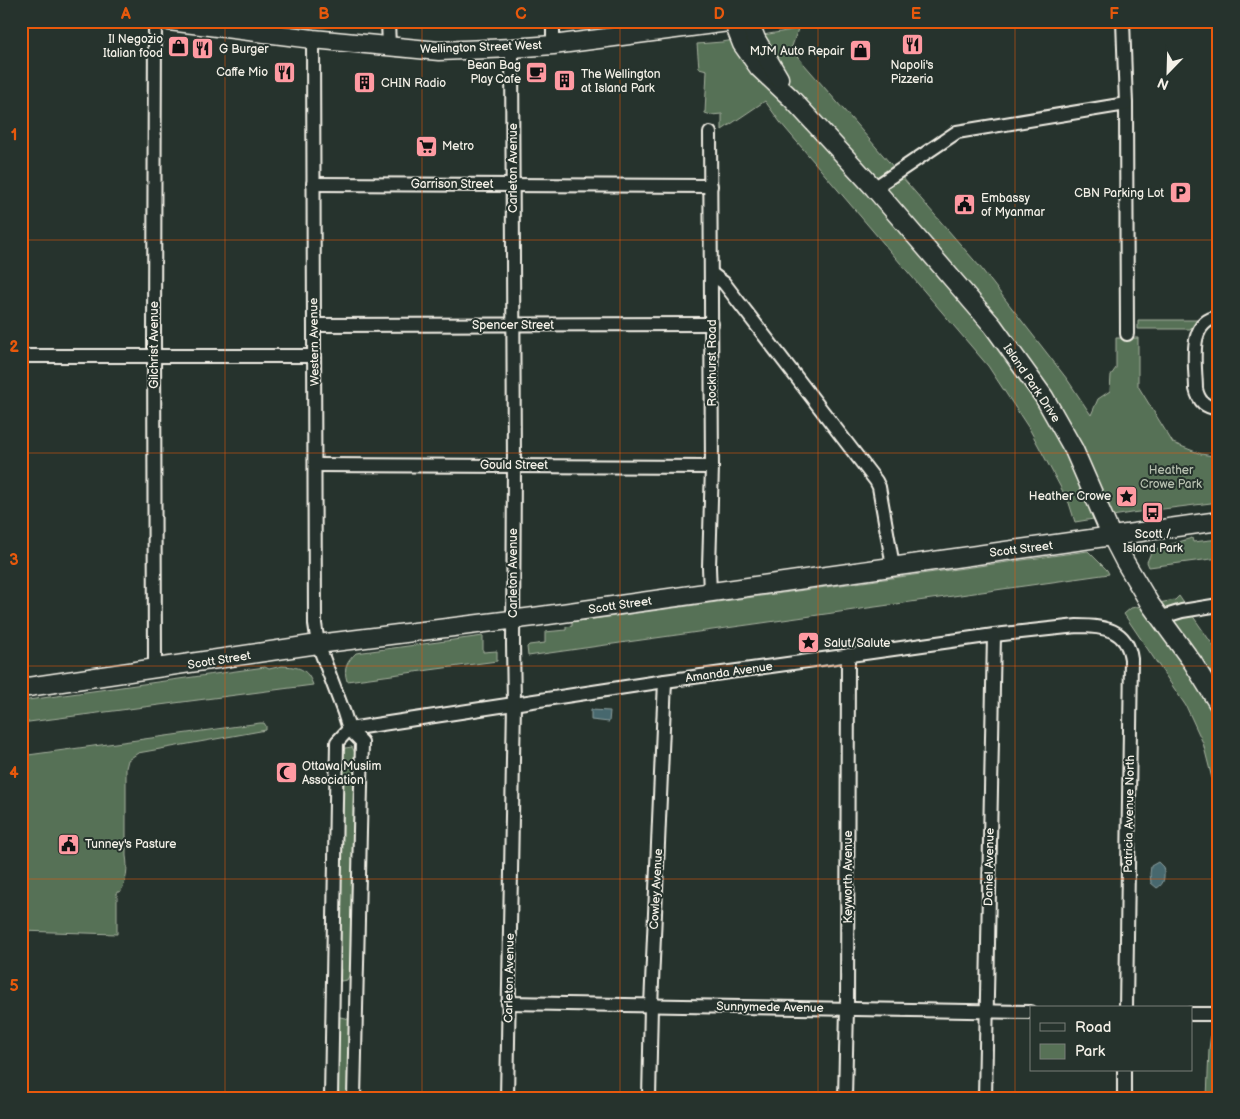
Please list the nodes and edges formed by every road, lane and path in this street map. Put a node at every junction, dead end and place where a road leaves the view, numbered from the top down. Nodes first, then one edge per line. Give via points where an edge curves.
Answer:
1 (155, 21) edge
2 (169, 21) edge
3 (388, 21) edge
4 (553, 21) edge
5 (734, 21) edge
6 (749, 21) edge
7 (1123, 21) edge
8 (236, 25) edge
9 (313, 39) junction
10 (553, 45) junction
11 (388, 47) junction
12 (512, 48) junction
13 (791, 98) junction
14 (1126, 104) junction
15 (710, 133) dead end
16 (313, 184) junction
17 (514, 184) junction
18 (711, 186) junction
19 (874, 188) junction
20 (712, 274) junction
21 (1219, 317) edge
22 (712, 324) junction
23 (314, 325) junction
24 (514, 326) junction
25 (1127, 334) dead end
26 (154, 355) junction
27 (21, 356) edge
28 (314, 356) junction
29 (1219, 409) edge
30 (315, 465) junction
31 (514, 465) junction
32 (712, 467) junction
33 (1219, 521) edge
34 (1112, 537) junction
35 (893, 566) junction
36 (710, 593) junction
37 (1219, 605) edge
38 (1155, 611) junction
39 (513, 620) junction
40 (1110, 630) joint
41 (994, 635) junction
42 (318, 644) junction
43 (848, 656) junction
44 (156, 669) junction
45 (666, 681) junction
46 (21, 688) edge
47 (514, 703) junction
48 (1219, 705) edge
49 (349, 729) junction
50 (333, 998) junction
51 (356, 998) junction
52 (508, 1003) junction
53 (651, 1006) junction
54 (1126, 1006) edge
55 (847, 1008) junction
56 (986, 1011) junction
57 (1030, 1012) edge
58 (1192, 1014) edge
59 (1219, 1014) edge
60 (1124, 1072) edge
61 (331, 1098) edge
62 (354, 1098) edge
63 (506, 1098) edge
64 (649, 1098) edge
65 (845, 1098) edge
66 (985, 1098) edge
67 (1124, 1098) edge

1 - 26 street, Gilchrist Avenue
2 - 8 main road, Wellington Street West
3 - 11 street
4 - 10 street
5 - 10 main road, Wellington Street West
5 - 13 main road, Island Park Drive via 738,37 758,68
6 - 13 main road, Island Park Drive
7 - 14 street
8 - 9 main road, Wellington Street West
9 - 11 main road, Wellington Street West
9 - 16 street, Western Avenue
10 - 12 main road, Wellington Street West
11 - 12 main road, Wellington Street West via 439,51
12 - 17 street, Carleton Avenue
13 - 19 main road, Island Park Drive
14 - 19 street via 957,132
14 - 25 street
15 - 18 street, Rockhurst Road
16 - 17 street, Garrison Street
16 - 23 street, Western Avenue
17 - 18 street, Garrison Street
17 - 24 street, Carleton Avenue
18 - 20 street, Rockhurst Road
19 - 34 main road, Island Park Drive via 993,326 1044,397 1074,450
20 - 22 street, Rockhurst Road
20 - 35 street via 724,283 876,481
21 - 29 street via 1206,320 1196,342 1199,401
22 - 24 street, Spencer Street
22 - 32 street, Rockhurst Road
23 - 24 street, Spencer Street
23 - 28 street, Western Avenue
24 - 31 street, Carleton Avenue
26 - 27 street
26 - 28 street
26 - 44 street, Gilchrist Avenue
28 - 30 street, Western Avenue
30 - 31 street, Gould Street
30 - 42 street, Western Avenue via 315,624
31 - 32 street, Gould Street
31 - 39 street, Carleton Avenue
32 - 36 street, Rockhurst Road
33 - 34 main road, Scott Street
34 - 35 main road, Scott Street
34 - 38 main road, Island Park Drive
35 - 36 main road, Scott Street
36 - 39 main road, Scott Street
37 - 38 street
38 - 48 main road, Island Park Drive
39 - 42 main road, Scott Street
39 - 47 street, Carleton Avenue
40 - 41 street, Amanda Avenue via 1077,626
40 - 54 street, Patricia Avenue North via 1126,642 1132,659
41 - 43 street, Amanda Avenue
41 - 56 street, Daniel Avenue
42 - 44 main road, Scott Street
42 - 49 street, Western Avenue
43 - 45 street, Amanda Avenue
43 - 55 street, Keyworth Avenue
44 - 46 main road, Scott Street
45 - 47 street, Amanda Avenue
45 - 53 street, Cowley Avenue
47 - 49 street, Amanda Avenue
47 - 52 street, Carleton Avenue
49 - 50 street via 338,742
49 - 51 street, Western Avenue via 362,742
50 - 51 street
50 - 61 street
51 - 62 street, Western Avenue
52 - 53 street, Sunnymede Avenue
52 - 63 street, Carleton Avenue
53 - 55 street, Sunnymede Avenue
53 - 64 street, Cowley Avenue
55 - 56 street, Sunnymede Avenue
55 - 65 street, Keyworth Avenue
56 - 57 street, Sunnymede Avenue
56 - 66 street, Daniel Avenue
58 - 59 street
60 - 67 street

